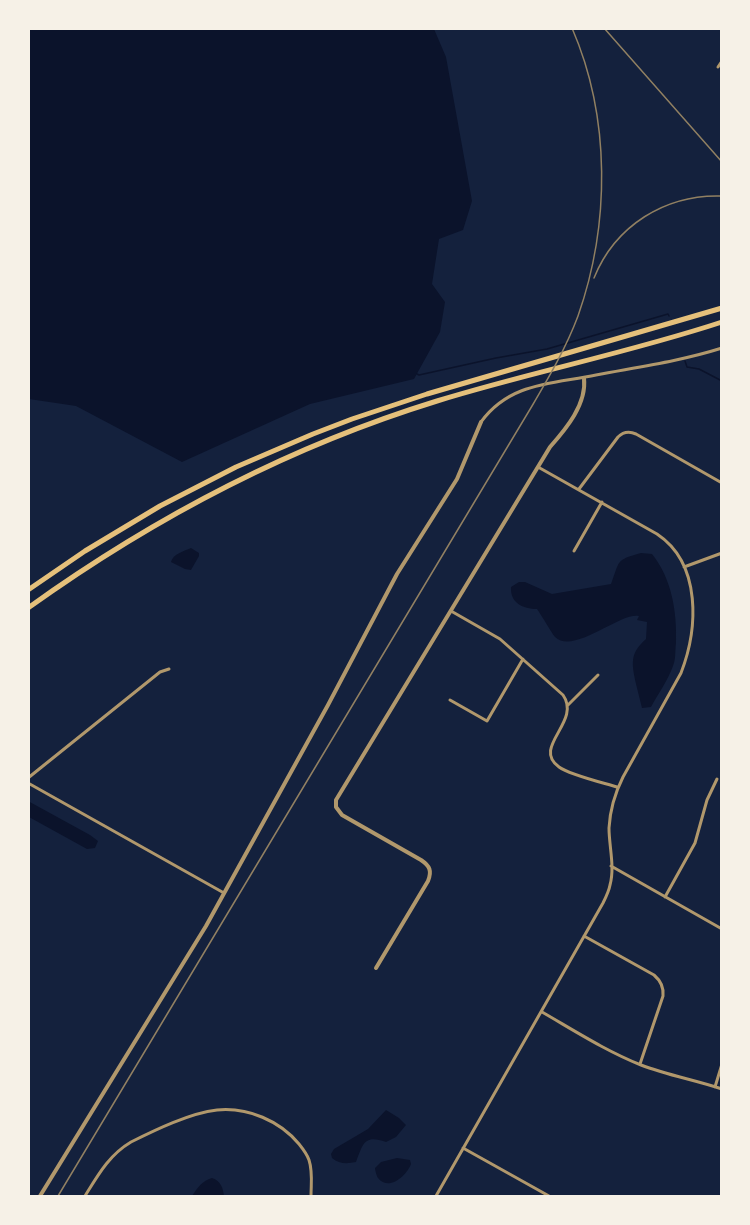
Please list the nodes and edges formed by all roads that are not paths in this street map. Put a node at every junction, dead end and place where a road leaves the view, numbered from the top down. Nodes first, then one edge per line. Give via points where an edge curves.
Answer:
1 (722, 61) edge
2 (718, 67) dead end
3 (722, 308) edge
4 (722, 322) edge
5 (722, 348) edge
6 (584, 378) junction
7 (481, 422) joint
8 (538, 467) junction
9 (722, 483) edge
10 (579, 489) junction
11 (602, 502) junction
12 (574, 551) dead end
13 (722, 553) edge
14 (684, 567) junction
15 (28, 590) edge
16 (28, 608) edge
17 (451, 611) junction
18 (523, 659) junction
19 (169, 669) dead end
20 (598, 675) dead end
21 (450, 700) dead end
22 (568, 705) junction
23 (28, 778) edge
24 (717, 779) dead end
25 (28, 783) edge
26 (618, 788) junction
27 (611, 866) junction
28 (224, 893) junction
29 (665, 897) junction
30 (722, 929) edge
31 (584, 936) junction
32 (376, 968) dead end
33 (542, 1012) junction
34 (640, 1064) junction
35 (722, 1064) edge
36 (715, 1087) junction
37 (722, 1089) edge
38 (464, 1148) junction
39 (40, 1197) edge
40 (85, 1197) edge
41 (310, 1197) edge
42 (436, 1197) edge
43 (549, 1197) edge

1 - 2 street
3 - 15 highway via 391,406 304,438 160,506
4 - 16 highway via 439,401 313,447 156,525
5 - 6 street
6 - 7 street via 541,384 513,394 494,406
6 - 8 street via 583,396 573,417
7 - 28 street via 457,479 397,574
8 - 10 street
8 - 17 street
9 - 10 street via 629,432 618,438
10 - 11 street
11 - 12 street
11 - 14 street via 664,539
13 - 14 street
14 - 26 street via 693,619 687,659
17 - 18 street via 500,639
17 - 32 street via 336,800 342,815 430,867 428,881
18 - 21 street via 487,721
18 - 22 street via 563,695
19 - 23 street via 160,672
20 - 22 street
22 - 26 street via 566,718 551,746 553,761 565,770
24 - 29 street via 695,843
25 - 28 street
26 - 27 street via 609,827
27 - 29 street
27 - 31 street via 608,893
28 - 39 street
29 - 30 street
31 - 33 street
31 - 34 street via 661,982 663,996
33 - 34 street
33 - 38 street
34 - 36 street
35 - 36 street
36 - 37 street
38 - 42 street
38 - 43 street
40 - 41 street via 108,1160 122,1147 195,1115 229,1110 261,1117 290,1133 308,1158

